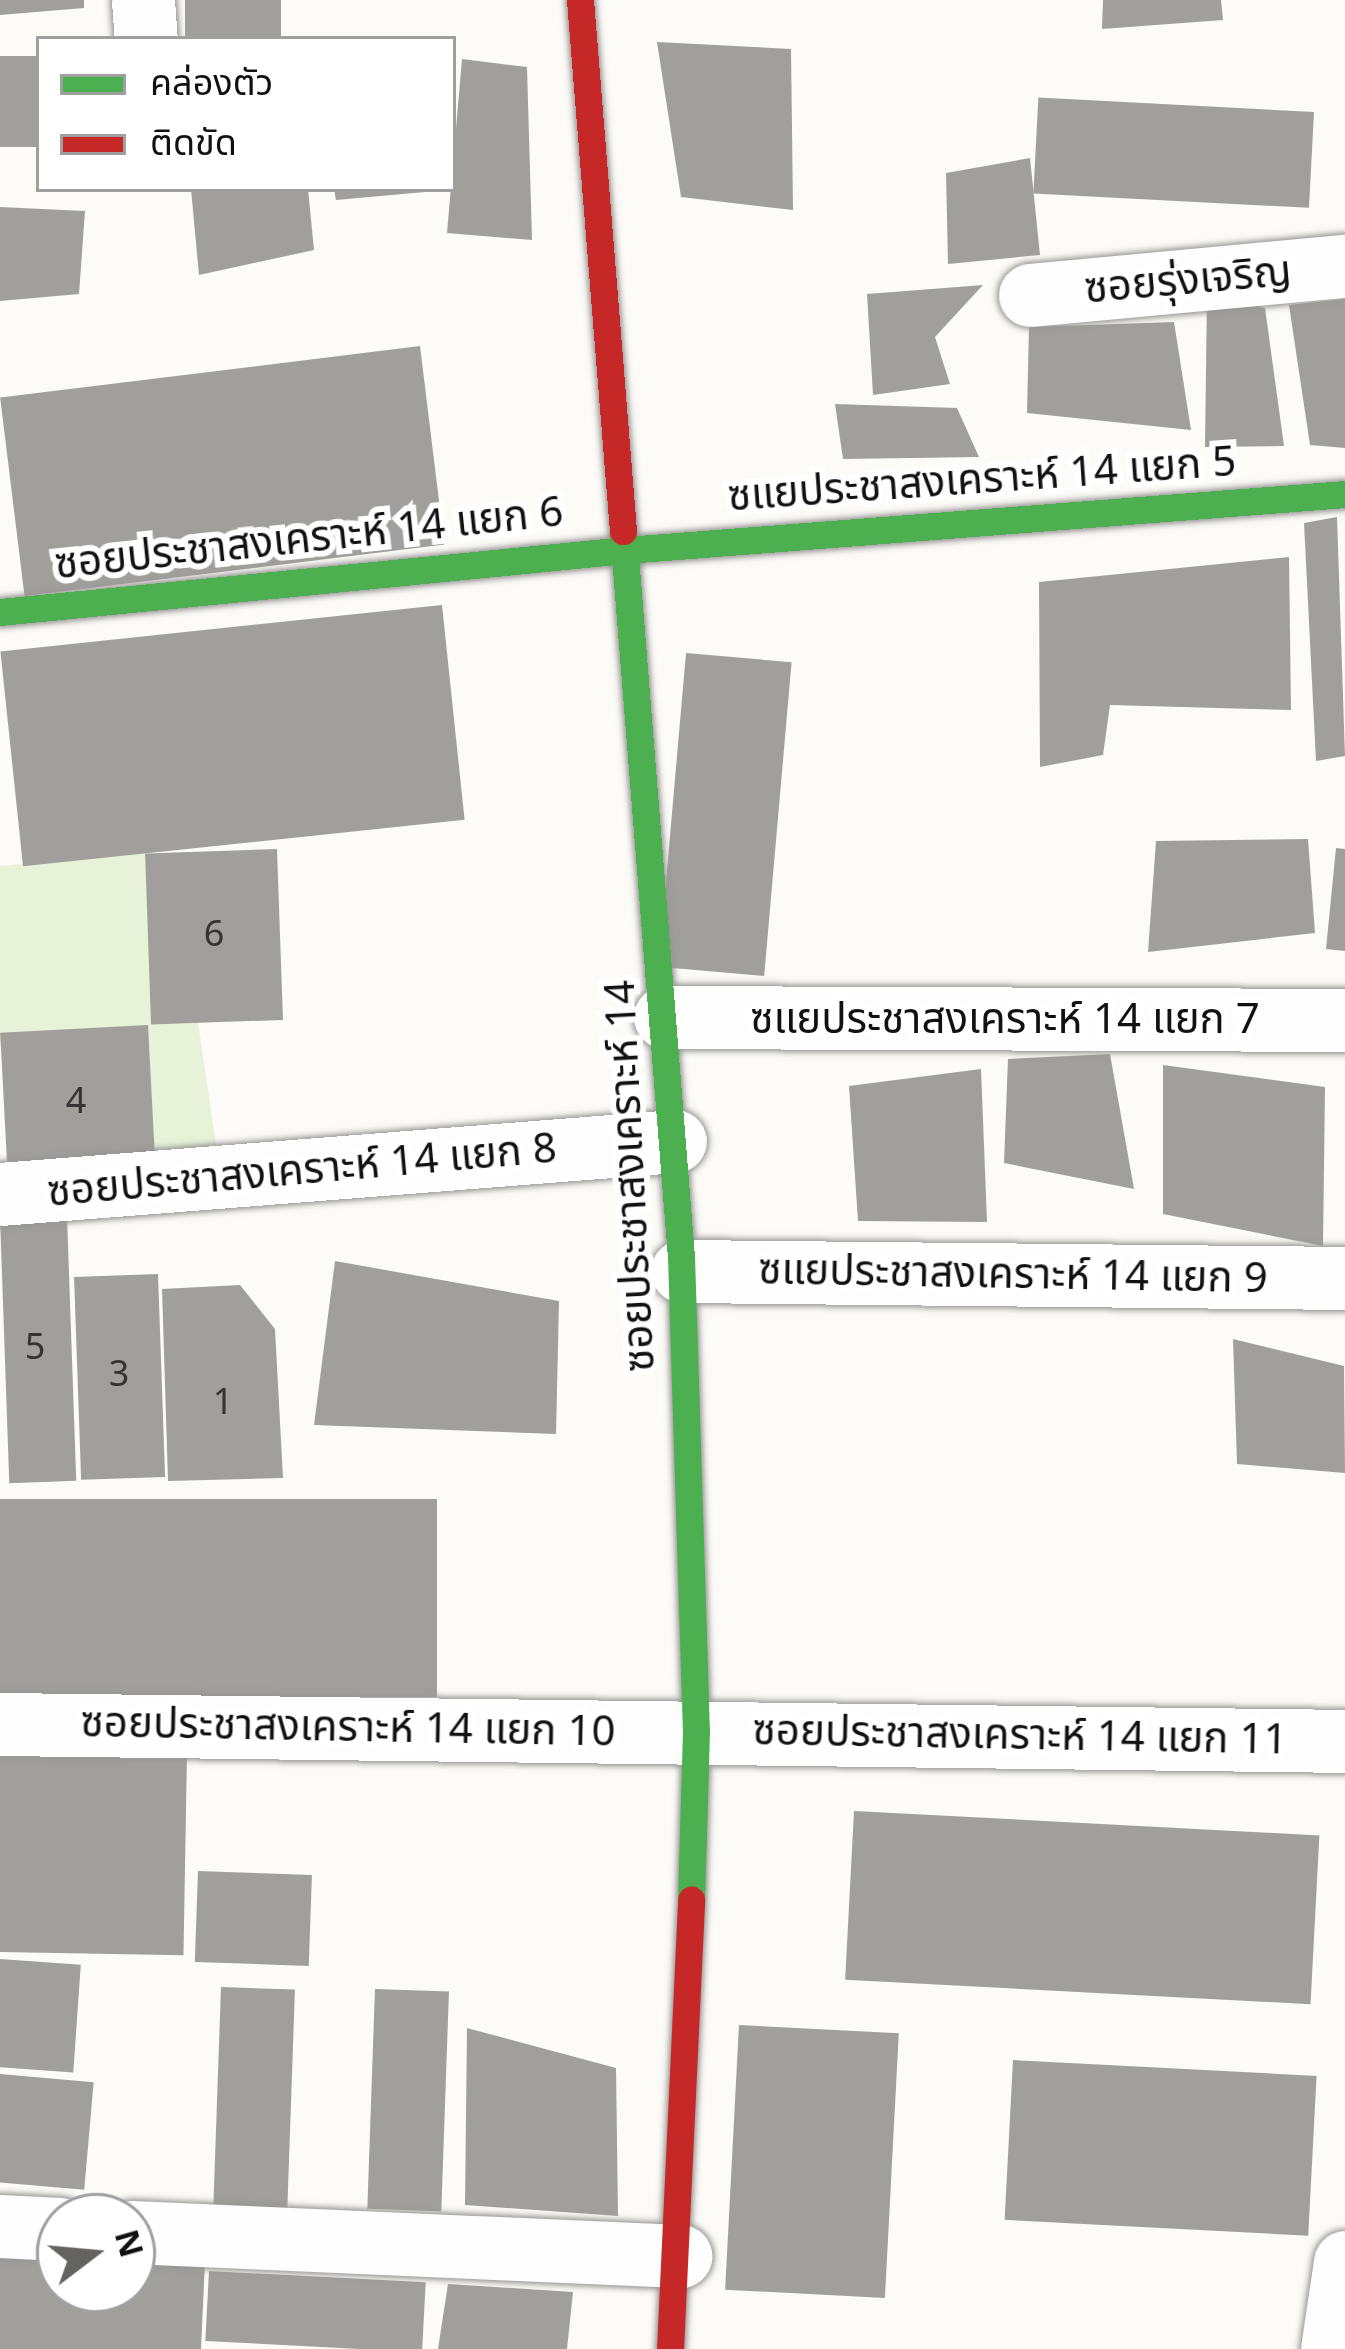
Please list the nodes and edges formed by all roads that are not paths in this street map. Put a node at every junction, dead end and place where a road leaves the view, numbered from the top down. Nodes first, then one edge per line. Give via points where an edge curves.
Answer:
1 (143, 0) edge
2 (580, 0) edge
3 (146, 36) edge
4 (1345, 266) edge
5 (1030, 295) dead end
6 (1345, 494) edge
7 (626, 550) junction
8 (0, 612) edge
9 (665, 1017) junction
10 (1345, 1019) edge
11 (675, 1141) junction
12 (0, 1194) edge
13 (682, 1271) junction
14 (1345, 1278) edge
15 (0, 1724) edge
16 (696, 1731) junction
17 (1345, 1742) edge
18 (0, 2226) edge
19 (36, 2228) edge
20 (156, 2233) edge
21 (680, 2256) junction
22 (1345, 2262) edge
23 (670, 2349) edge
24 (1333, 2349) edge

1 - 3 street
2 - 7 street, ซอยประชาสงเคราะห์ 14
4 - 5 street, ซอยรุ่งเจริญ
6 - 7 street, ซแยประชาสงเคราะห์ 14 แยก 5
7 - 8 street, ซอยประชาสงเคราะห์ 14 แยก 6
7 - 9 street, ซอยประชาสงเคราะห์ 14
9 - 10 street, ซแยประชาสงเคราะห์ 14 แยก 7
9 - 11 street, ซอยประชาสงเคราะห์ 14
11 - 12 street, ซอยประชาสงเคราะห์ 14 แยก 8
11 - 13 street, ซอยประชาสงเคราะห์ 14
13 - 14 street, ซแยประชาสงเคราะห์ 14 แยก 9
13 - 16 street, ซอยประชาสงเคราะห์ 14
15 - 16 street, ซอยประชาสงเคราะห์ 14 แยก 10
16 - 17 street, ซอยประชาสงเคราะห์ 14 แยก 11
16 - 21 street, ซอยประชาสงเคราะห์ 14
18 - 19 street
20 - 21 street
21 - 23 street, ซอยประชาสงเคราะห์ 14
22 - 24 street

